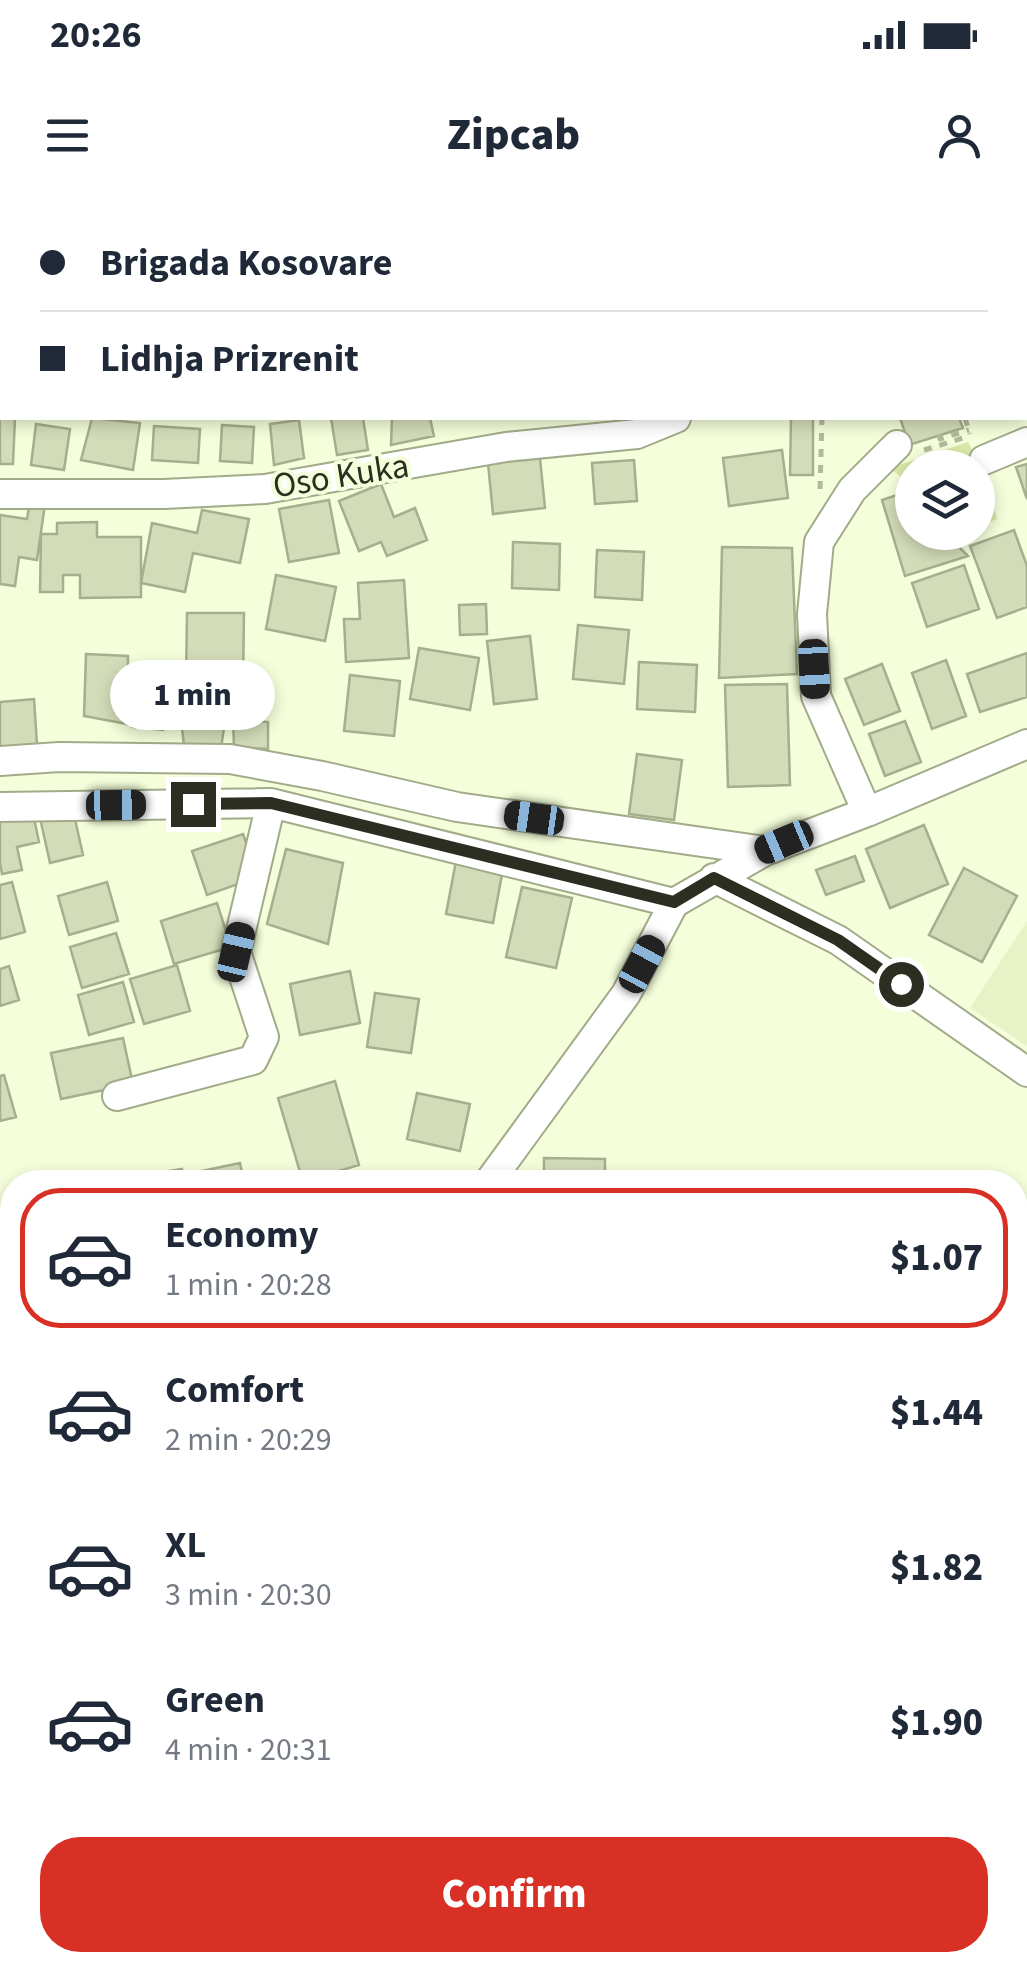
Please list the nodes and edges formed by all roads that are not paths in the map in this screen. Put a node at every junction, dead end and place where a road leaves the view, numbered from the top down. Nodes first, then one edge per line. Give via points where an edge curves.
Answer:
1 (671, 420) edge
2 (1027, 442) edge
3 (909, 448) road end
4 (995, 455) edge
5 (0, 494) edge
6 (1027, 744) edge
7 (0, 760) edge
8 (271, 803) junction
9 (0, 807) edge
10 (867, 812) junction
11 (775, 847) junction
12 (714, 878) junction
13 (674, 902) junction
14 (1027, 1072) edge
15 (116, 1096) dead end
16 (498, 1170) edge

1 - 5 street, Oso Kuka via 637,434 506,446 265,489
2 - 4 street
3 - 10 street via 852,490 819,542 812,614 816,696
6 - 10 street
7 - 11 street via 230,759 457,807
8 - 9 street
8 - 13 street
8 - 15 street via 236,952 264,1037 253,1060
10 - 11 street
11 - 12 street
12 - 13 street
12 - 14 street via 838,940
13 - 16 street via 626,994

